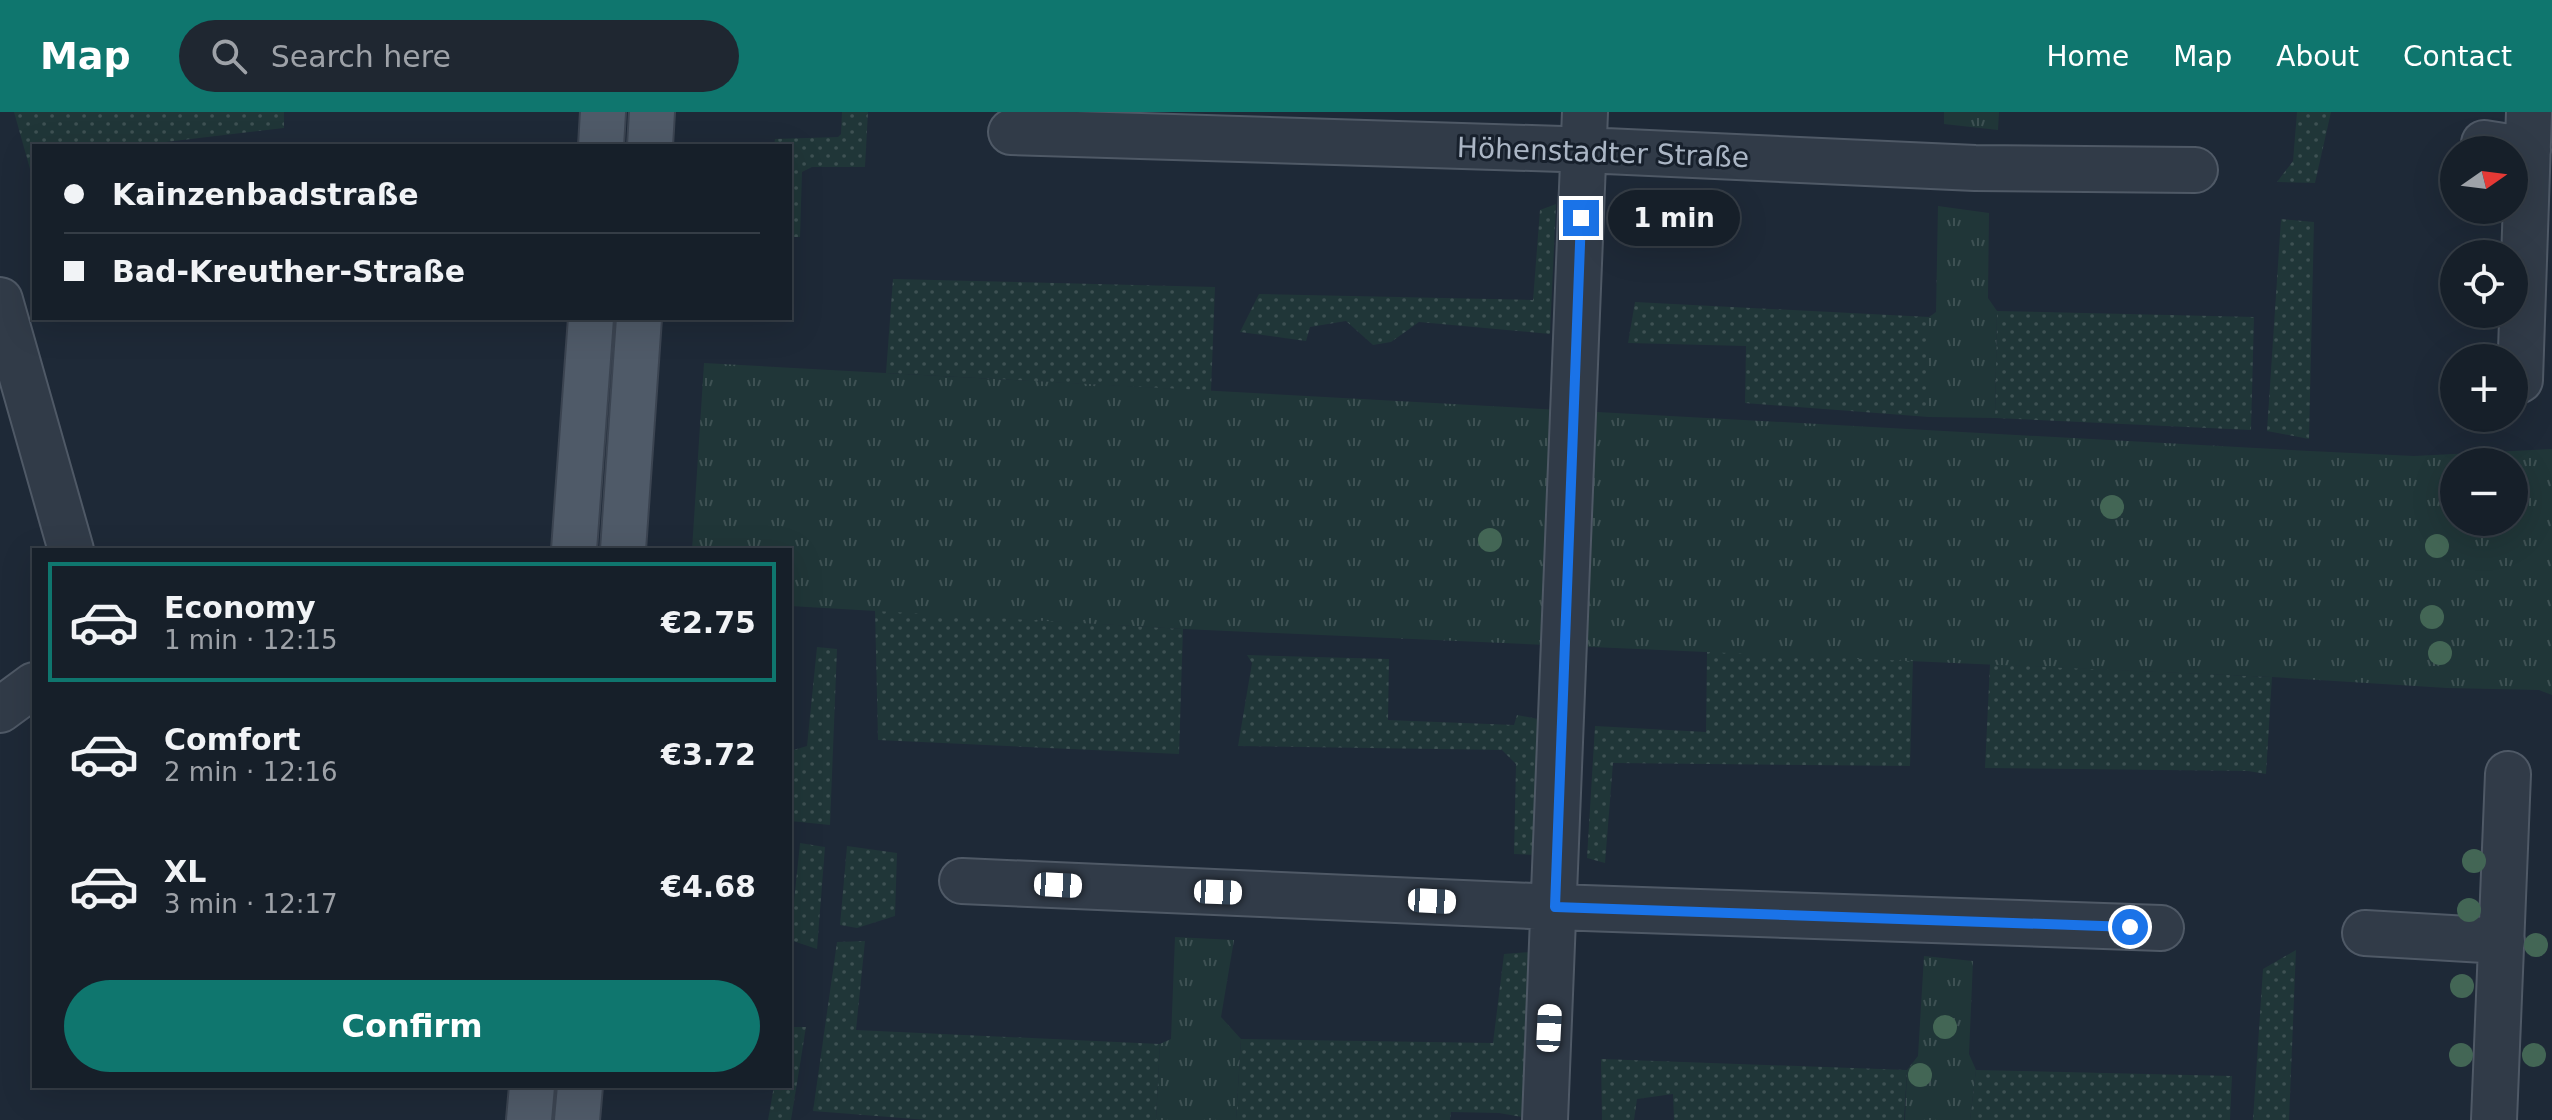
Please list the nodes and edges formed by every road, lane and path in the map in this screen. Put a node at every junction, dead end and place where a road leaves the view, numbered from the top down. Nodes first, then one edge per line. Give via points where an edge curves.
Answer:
1 (603, 112) edge
2 (652, 112) edge
3 (1584, 131) edge
4 (2528, 131) edge
5 (1011, 132) dead end
6 (601, 144) edge
7 (650, 144) edge
8 (2195, 170) dead end
9 (0, 300) edge
10 (591, 320) edge
11 (639, 320) edge
12 (2519, 344) edge
13 (70, 548) edge
14 (574, 548) edge
15 (623, 548) edge
16 (32, 686) edge
17 (0, 710) edge
18 (2508, 774) dead end
19 (962, 881) dead end
20 (1555, 907) junction
21 (2161, 928) dead end
22 (2365, 933) dead end
23 (2502, 941) junction
24 (532, 1088) edge
25 (580, 1088) edge
26 (529, 1120) edge
27 (577, 1120) edge
28 (1545, 1120) edge
29 (2494, 1120) edge

1 - 6 main road
2 - 7 main road
3 - 5 street, Höhenstadter Straße
3 - 8 street, Höhenstadter Straße via 1975,168
3 - 20 street
4 - 12 street
9 - 13 street
10 - 14 main road
11 - 15 main road
16 - 17 street
18 - 23 street
19 - 20 street
20 - 21 street
20 - 28 street
22 - 23 street
23 - 29 street
24 - 26 main road
25 - 27 main road

